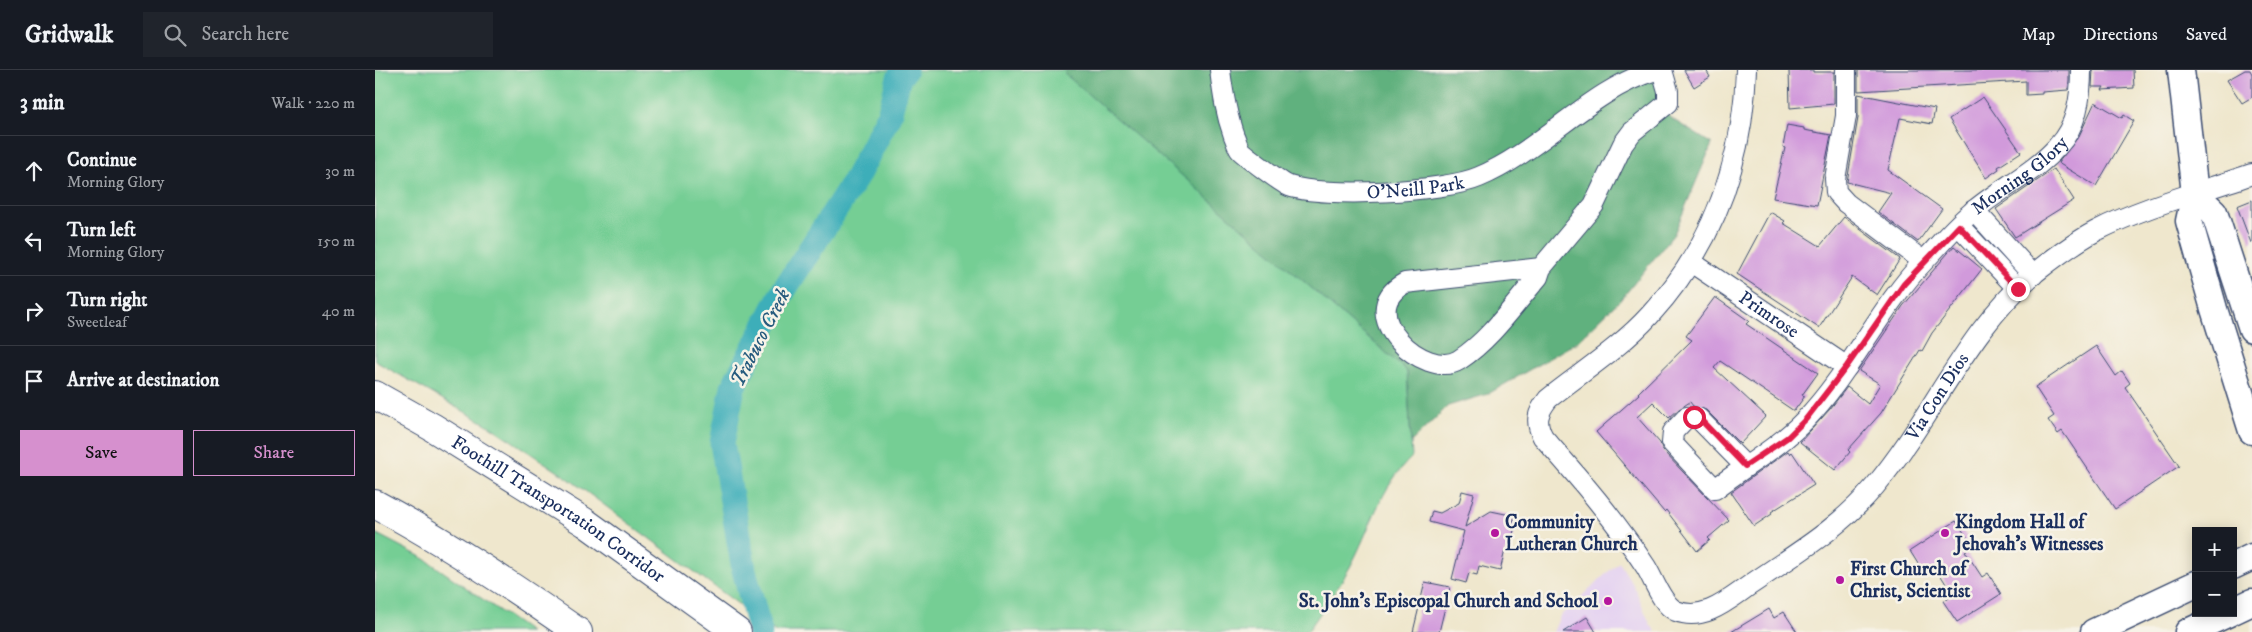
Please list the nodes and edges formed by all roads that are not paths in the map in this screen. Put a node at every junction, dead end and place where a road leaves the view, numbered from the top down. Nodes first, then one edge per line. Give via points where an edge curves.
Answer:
1 (1220, 70) edge
2 (1657, 70) edge
3 (1662, 70) edge
4 (1746, 70) edge
5 (1845, 70) edge
6 (2081, 70) edge
7 (2181, 70) edge
8 (2252, 174) edge
9 (2195, 194) junction
10 (1974, 210) junction
11 (1959, 226) junction
12 (1923, 261) junction
13 (1691, 262) junction
14 (1541, 268) junction
15 (2033, 275) junction
16 (2018, 289) junction
17 (2252, 329) edge
18 (1847, 366) junction
19 (375, 396) edge
20 (2252, 431) edge
21 (1745, 466) dead end
22 (375, 504) edge
23 (2252, 557) edge
24 (2237, 564) edge
25 (2192, 586) edge
26 (2252, 602) edge
27 (2237, 609) edge
28 (2220, 617) edge
29 (578, 632) edge
30 (737, 632) edge
31 (2094, 632) edge
32 (2188, 632) edge

1 - 2 street, O'Neill Park via 1224,106 1240,150 1288,186 1334,193 1451,185 1479,177 1505,163 1596,100
3 - 14 street via 1668,103 1632,132 1623,144 1595,205
4 - 13 street via 1741,132 1732,174 1714,221
5 - 12 street via 1846,116 1835,179 1836,192 1846,204
6 - 10 street, Morning Glory via 2077,114 2057,148
7 - 9 main road
8 - 9 street, Via Con Dios
9 - 15 street, Via Con Dios via 2096,231 2070,246
9 - 17 main road via 2214,212
9 - 20 main road via 2189,221
10 - 11 street, Morning Glory
10 - 15 street
11 - 12 street, Morning Glory
11 - 16 street
12 - 18 street, Morning Glory
13 - 16 street, Via Con Dios via 1650,316 1548,399 1538,416 1538,428 1543,437 1631,545 1673,609 1689,615 1705,613 1720,605 1792,559 1852,511 1891,465 1979,332
13 - 18 street, Primrose
14 - 14 street via 1405,283 1393,289 1386,299 1385,312 1391,330 1403,346 1427,361 1457,362 1485,338 1538,277
15 - 16 street, Via Con Dios
18 - 21 street, Morning Glory via 1788,437
19 - 30 highway, Foothill Transportation Corridor via 432,427 586,523
22 - 29 highway via 456,550
23 - 24 main road
25 - 31 main road
26 - 27 main road
28 - 32 main road

